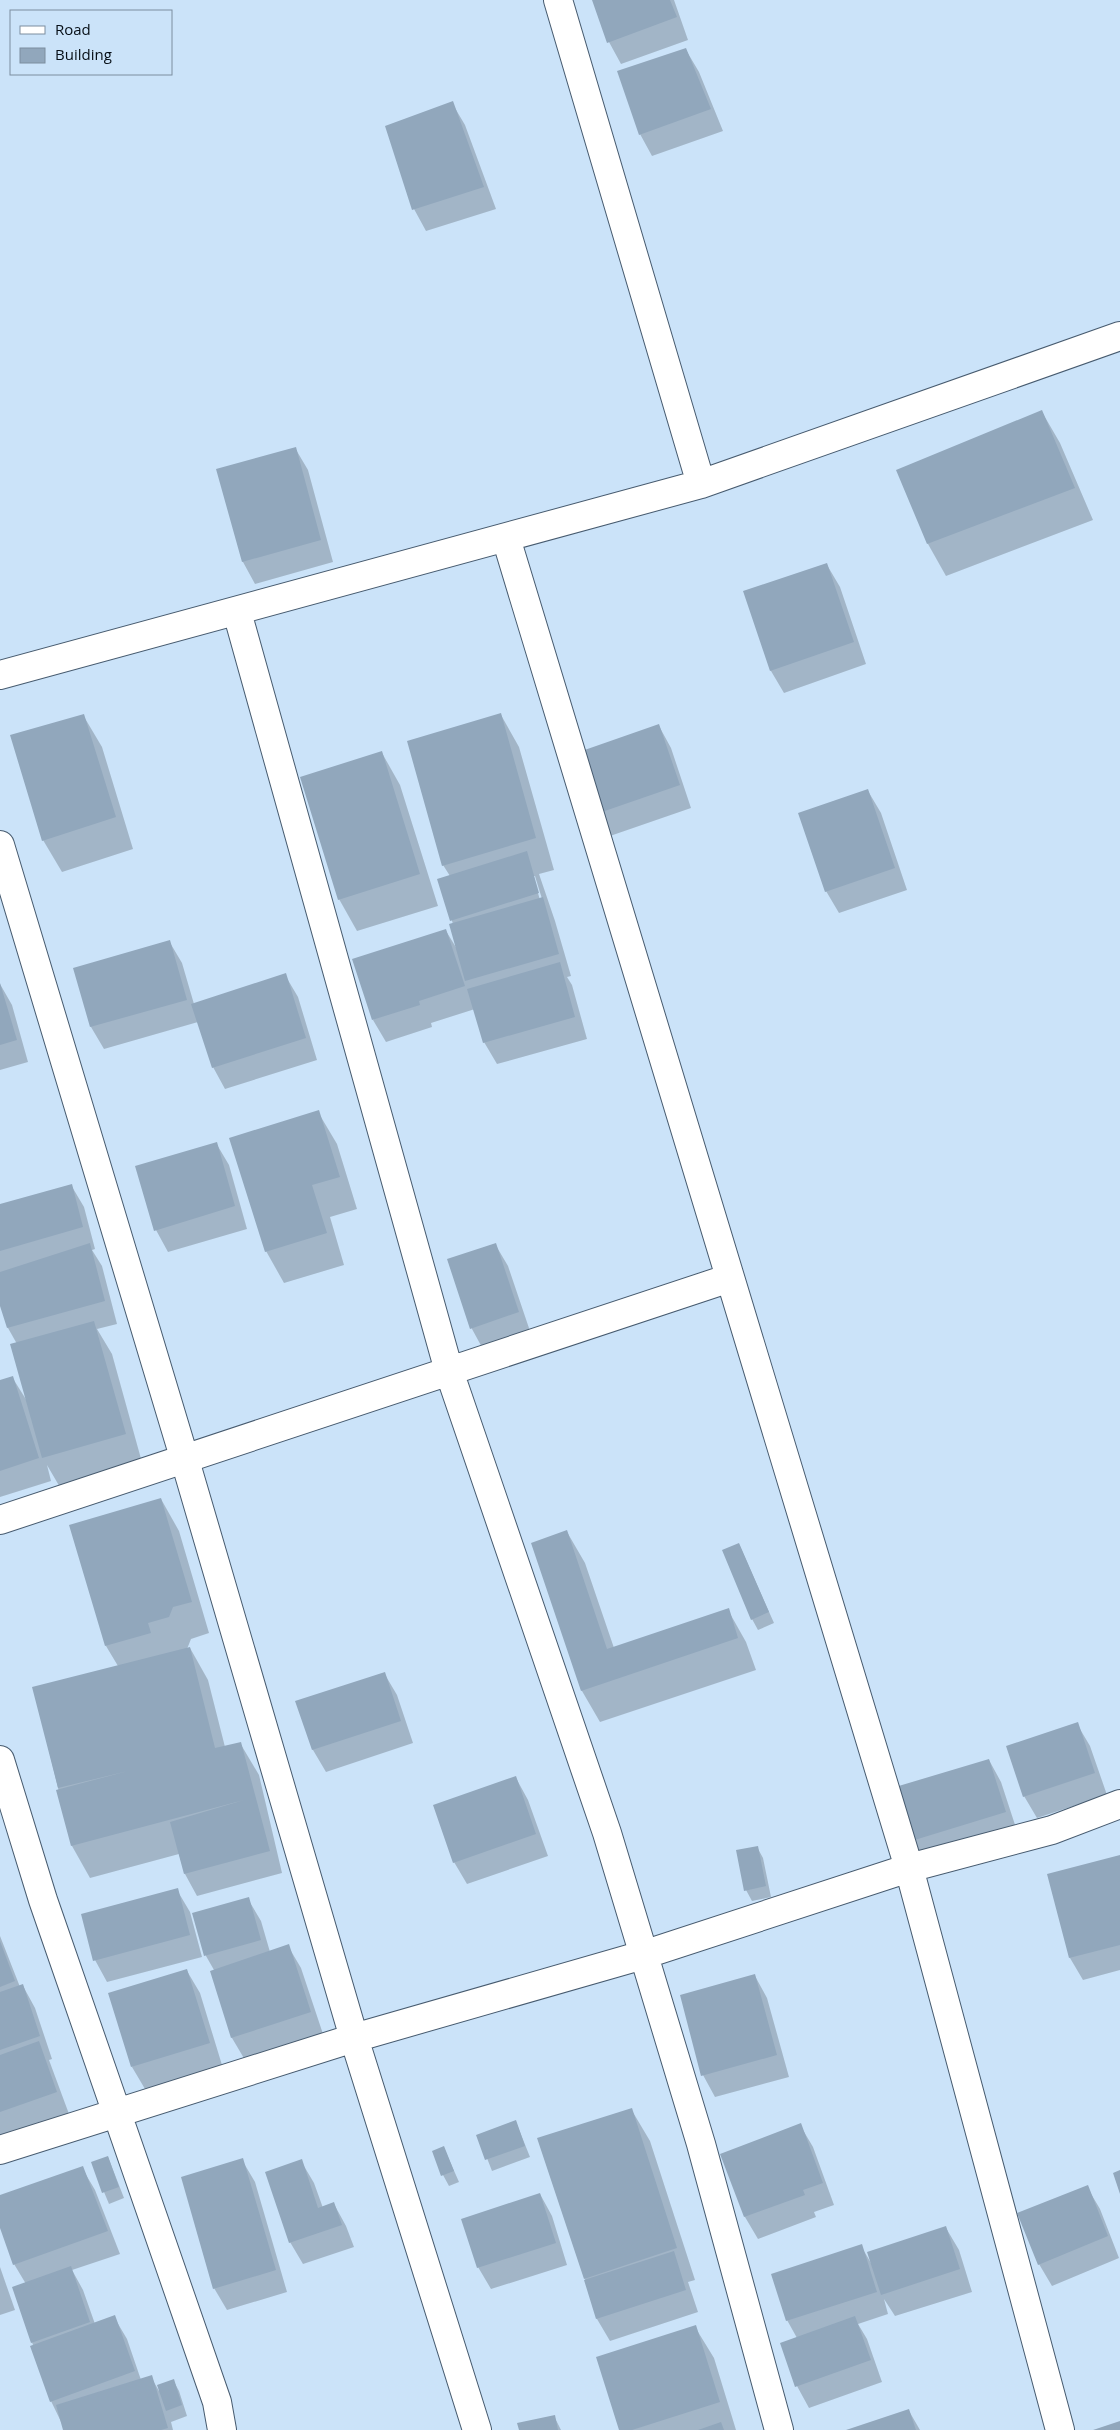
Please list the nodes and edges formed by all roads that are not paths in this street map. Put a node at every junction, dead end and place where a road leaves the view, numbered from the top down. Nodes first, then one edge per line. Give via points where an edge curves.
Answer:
1 (558, 0) edge
2 (1120, 336) edge
3 (701, 484) junction
4 (506, 538) junction
5 (237, 612) junction
6 (0, 675) edge
7 (0, 845) edge
8 (730, 1278) junction
9 (449, 1371) junction
10 (184, 1457) junction
11 (0, 1520) edge
12 (0, 1760) edge
13 (1120, 1804) edge
14 (909, 1868) junction
15 (643, 1955) junction
16 (354, 2038) junction
17 (117, 2115) junction
18 (0, 2150) edge
19 (222, 2430) edge
20 (477, 2430) edge
21 (779, 2430) edge
22 (1060, 2430) edge

1 - 3 street
2 - 3 street
3 - 4 street
4 - 5 street
4 - 8 street
5 - 6 street
5 - 9 street
7 - 10 street
8 - 9 street
8 - 14 street
9 - 10 street
9 - 15 street via 607,1833
10 - 11 street
10 - 16 street
12 - 17 street via 43,1900
13 - 14 street via 1052,1830
14 - 15 street
14 - 22 street
15 - 16 street
15 - 21 street via 701,2144
16 - 17 street
16 - 20 street
17 - 18 street
17 - 19 street via 217,2402

